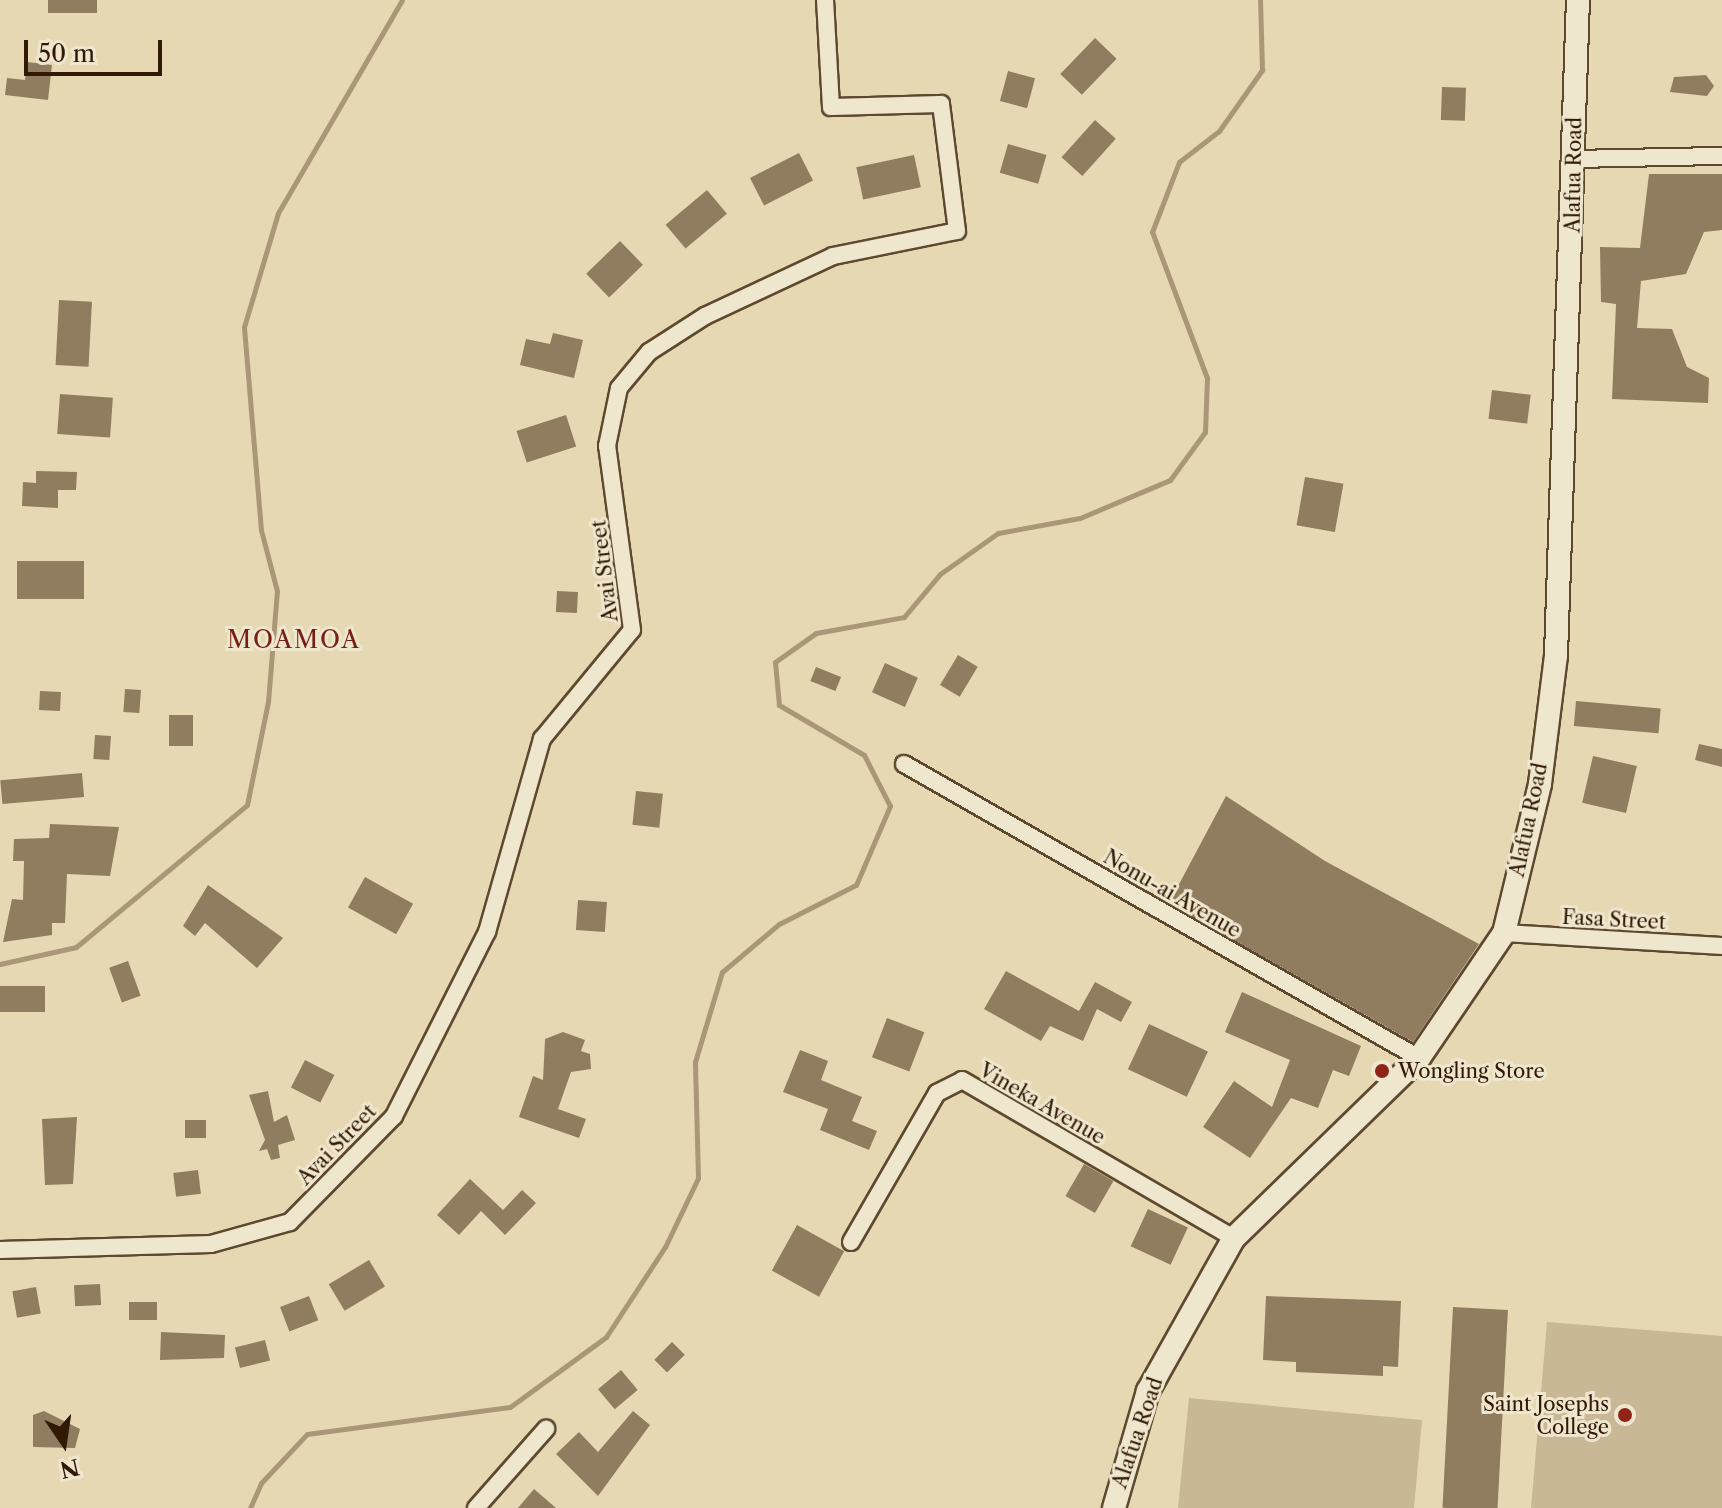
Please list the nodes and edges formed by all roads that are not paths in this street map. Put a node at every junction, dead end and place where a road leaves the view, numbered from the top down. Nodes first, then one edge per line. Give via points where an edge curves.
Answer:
1 (825, 0) edge
2 (1578, 0) edge
3 (1722, 156) edge
4 (1574, 159) junction
5 (904, 764) dead end
6 (1504, 933) junction
7 (1722, 946) edge
8 (1419, 1058) junction
9 (1234, 1238) junction
10 (851, 1242) dead end
11 (0, 1250) edge
12 (546, 1429) dead end
13 (476, 1508) edge
14 (1114, 1508) edge

1 - 11 street, Avai Street via 831,107 941,104 957,231 833,256 705,316 649,352 619,388 607,446 632,630 542,739 487,932 394,1116 290,1222 211,1244
2 - 4 street, Alafua Road
3 - 4 street
4 - 6 street, Alafua Road via 1556,655 1540,784
5 - 8 street, Nonu-ai Avenue
6 - 7 street, Fasa Street
6 - 8 street, Alafua Road
8 - 9 street, Alafua Road
9 - 10 street, Vineka Avenue via 962,1080 937,1093
9 - 14 street, Alafua Road via 1148,1391
12 - 13 street

